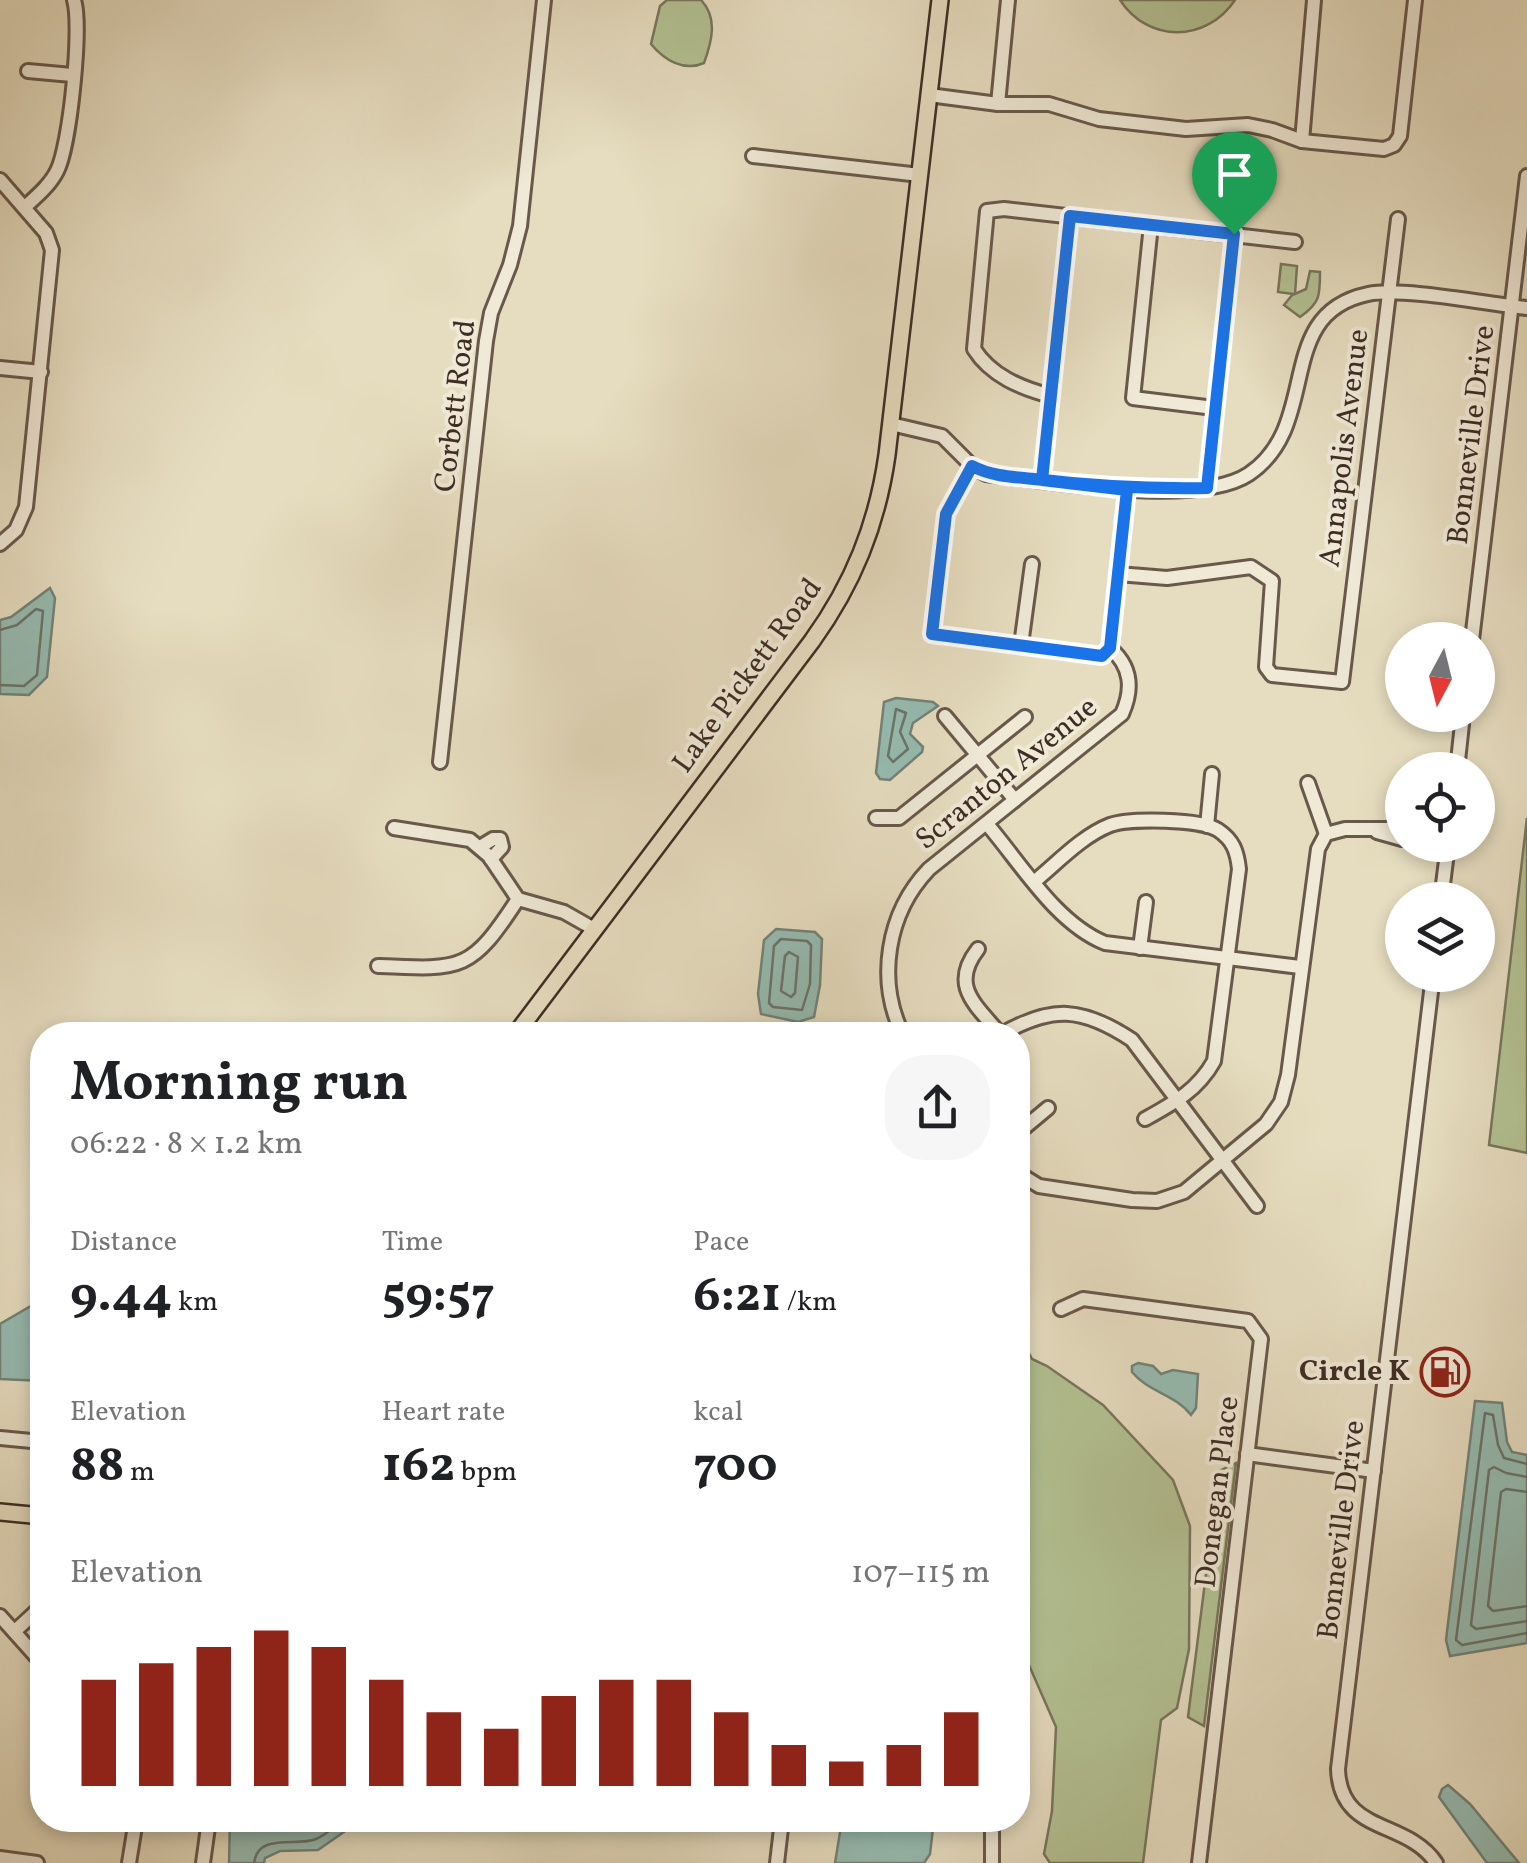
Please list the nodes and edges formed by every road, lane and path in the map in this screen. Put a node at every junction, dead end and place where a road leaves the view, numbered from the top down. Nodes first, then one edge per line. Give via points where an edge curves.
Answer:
1 (74, 0) edge
2 (544, 0) edge
3 (940, 0) edge
4 (1008, 0) edge
5 (1314, 0) edge
6 (1415, 0) edge
7 (28, 72) dead end
8 (72, 75) junction
9 (930, 95) junction
10 (998, 104) junction
11 (1302, 141) junction
12 (753, 156) dead end
13 (920, 175) junction
14 (1527, 176) edge
15 (0, 180) edge
16 (26, 206) junction
17 (1070, 216) junction
18 (1398, 219) dead end
19 (1151, 225) junction
20 (1234, 234) junction
21 (1294, 242) dead end
22 (1388, 292) junction
23 (1512, 307) junction
24 (1527, 308) edge
25 (0, 368) edge
26 (41, 372) junction
27 (1051, 396) junction
28 (1214, 408) junction
29 (891, 424) junction
30 (972, 466) junction
31 (1042, 480) junction
32 (1207, 488) junction
33 (1127, 490) junction
34 (0, 544) edge
35 (1032, 564) dead end
36 (1118, 574) junction
37 (1474, 622) edge
38 (1021, 646) junction
39 (1110, 648) junction
40 (945, 716) dead end
41 (1025, 716) dead end
42 (977, 755) junction
43 (440, 762) dead end
44 (1212, 774) dead end
45 (1308, 782) dead end
46 (1015, 800) junction
47 (876, 818) dead end
48 (987, 824) junction
49 (1207, 826) junction
50 (394, 828) dead end
51 (1385, 829) edge
52 (1370, 830) junction
53 (1326, 834) junction
54 (1385, 835) edge
55 (1035, 881) junction
56 (518, 898) junction
57 (1146, 902) dead end
58 (594, 929) junction
59 (1140, 948) junction
60 (978, 950) dead end
61 (1227, 958) junction
62 (378, 966) dead end
63 (1300, 968) junction
64 (1431, 992) edge
65 (525, 1022) edge
66 (897, 1022) edge
67 (990, 1022) edge
68 (1028, 1022) edge
69 (1178, 1101) junction
70 (1048, 1108) dead end
71 (1145, 1119) dead end
72 (1030, 1123) edge
73 (1224, 1161) junction
74 (1030, 1180) edge
75 (1257, 1206) dead end
76 (1061, 1308) dead end
77 (0, 1438) edge
78 (30, 1441) edge
79 (1248, 1454) junction
80 (1374, 1471) junction
81 (0, 1512) edge
82 (30, 1515) edge
83 (0, 1616) edge
84 (30, 1618) edge
85 (15, 1631) junction
86 (30, 1649) edge
87 (134, 1832) edge
88 (207, 1832) edge
89 (781, 1832) edge
90 (992, 1832) edge
91 (0, 1858) edge
92 (38, 1863) edge
93 (129, 1863) edge
94 (203, 1863) edge
95 (778, 1863) edge
96 (992, 1863) edge
97 (1199, 1863) edge
98 (1436, 1863) edge

1 - 8 street
2 - 43 street, Corbett Road via 520,226 486,340
3 - 9 main road, Lake Pickett Road
4 - 10 street
5 - 11 street
6 - 11 street via 1394,144 1384,149
7 - 8 street
8 - 16 street via 64,153 56,174
9 - 10 street
9 - 13 main road, Lake Pickett Road
10 - 11 street via 1049,104 1099,119 1186,128 1248,126
12 - 13 street
13 - 29 main road, Lake Pickett Road
14 - 23 street, Bonneville Drive
15 - 16 street
16 - 26 street via 52,250
17 - 19 street
17 - 27 street
17 - 27 street via 986,211 974,349 997,373
18 - 22 street, Annapolis Avenue
19 - 20 street
19 - 28 street via 1133,398
20 - 21 street
20 - 28 street
22 - 23 street
22 - 32 street via 1330,312 1306,345 1285,433 1249,474
22 - 36 street, Annapolis Avenue via 1342,682 1272,674 1266,667 1272,581 1264,573 1251,567 1167,578
23 - 24 street
23 - 37 street, Bonneville Drive
25 - 26 street
26 - 34 street via 26,507 16,530
27 - 31 street
28 - 32 street
29 - 30 street via 942,436
29 - 58 main road, Lake Pickett Road via 878,507 842,597
30 - 31 street via 986,474
30 - 38 street via 946,514 932,634
31 - 33 street
32 - 33 street
33 - 36 street
35 - 38 street
36 - 39 street
38 - 39 street via 1102,656
39 - 46 street, Scranton Avenue via 1128,670 1130,697 1122,714
40 - 42 street
41 - 42 street
42 - 46 street
42 - 47 street via 900,818
44 - 49 street
45 - 53 street
46 - 48 street, Scranton Avenue
48 - 55 street
48 - 66 street, Scranton Avenue via 929,869 898,910 888,992
49 - 55 street via 1129,820 1110,825
49 - 61 street via 1237,851
50 - 56 street via 464,838 480,847
51 - 52 street
52 - 53 street
52 - 54 street
53 - 63 street
55 - 59 street via 1084,934
56 - 58 street
56 - 62 street via 480,952 458,964
57 - 59 street
58 - 65 main road, Lake Pickett Road
59 - 61 street
60 - 67 street via 963,979
61 - 63 street
61 - 69 street via 1214,1060 1203,1081
63 - 73 street via 1281,1102
64 - 80 street, Bonneville Drive
68 - 69 street via 1047,1013 1106,1023 1132,1040
69 - 71 street
69 - 73 street
70 - 72 street
73 - 74 street via 1184,1192 1157,1201
73 - 75 street
76 - 79 street, Donegan Place via 1083,1299 1248,1321 1261,1339
77 - 78 street
79 - 80 street
79 - 97 street, Donegan Place
80 - 98 street, Bonneville Drive via 1339,1788 1368,1821 1413,1840
81 - 82 main road
83 - 85 street
84 - 85 street
85 - 86 street
87 - 93 street
88 - 94 street
89 - 95 street
90 - 96 street
91 - 92 street

